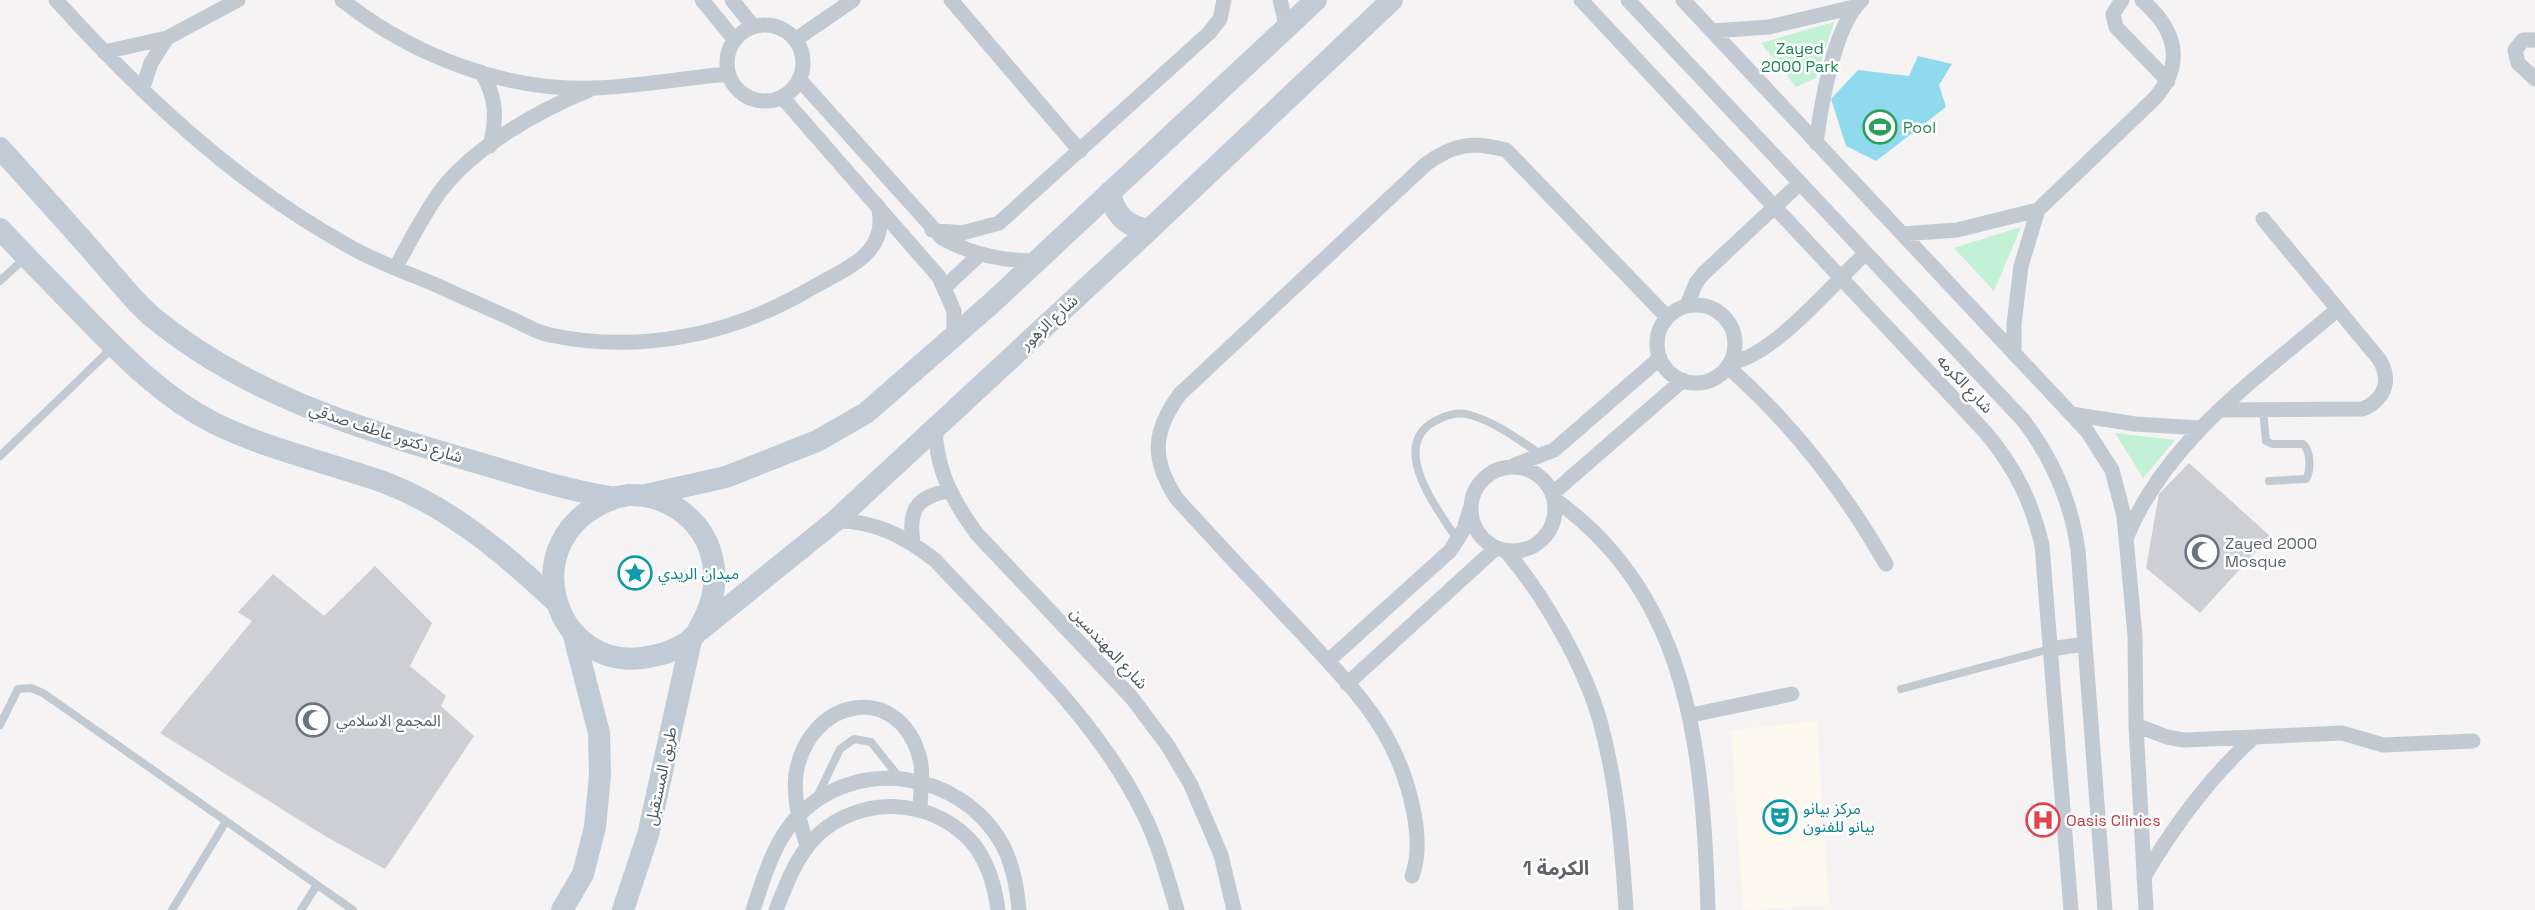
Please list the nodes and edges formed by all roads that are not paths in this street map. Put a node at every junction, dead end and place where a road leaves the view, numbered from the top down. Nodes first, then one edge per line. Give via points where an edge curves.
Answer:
1 (56, 0) edge
2 (238, 0) edge
3 (342, 0) edge
4 (702, 0) edge
5 (732, 0) edge
6 (853, 0) edge
7 (951, 0) edge
8 (1224, 0) edge
9 (1280, 0) edge
10 (1316, 0) edge
11 (1392, 0) edge
12 (1581, 0) edge
13 (1628, 0) edge
14 (1683, 0) edge
15 (2122, 0) edge
16 (2142, 0) edge
17 (1858, 4) edge
18 (353, 5) edge
19 (753, 26) junction
20 (1287, 28) junction
21 (1712, 31) junction
22 (167, 38) junction
23 (734, 39) junction
24 (795, 40) junction
25 (2535, 40) edge
26 (104, 52) junction
27 (481, 72) junction
28 (728, 74) junction
29 (799, 79) junction
30 (2535, 79) edge
31 (2168, 81) junction
32 (595, 88) junction
33 (142, 90) junction
34 (782, 97) junction
35 (1816, 142) junction
36 (490, 146) junction
37 (0, 148) edge
38 (1080, 150) junction
39 (1800, 183) junction
40 (1110, 192) junction
41 (904, 199) junction
42 (1774, 207) junction
43 (2038, 210) junction
44 (882, 211) junction
45 (2263, 219) dead end
46 (0, 229) edge
47 (932, 230) junction
48 (1149, 230) junction
49 (1902, 234) junction
50 (1866, 253) junction
51 (979, 255) junction
52 (26, 257) junction
53 (1037, 261) junction
54 (396, 267) junction
55 (1839, 277) junction
56 (0, 282) edge
57 (945, 288) junction
58 (1687, 305) junction
59 (2338, 309) junction
60 (1667, 317) junction
61 (954, 337) junction
62 (114, 347) junction
63 (2014, 354) junction
64 (1660, 358) junction
65 (1729, 365) junction
66 (1683, 380) junction
67 (2221, 410) junction
68 (2263, 411) junction
69 (2071, 414) junction
70 (935, 427) junction
71 (2200, 428) junction
72 (0, 456) edge
73 (1544, 456) junction
74 (1509, 467) junction
75 (2269, 481) dead end
76 (949, 491) junction
77 (642, 495) junction
78 (1553, 497) junction
79 (615, 498) junction
80 (1471, 503) junction
81 (835, 521) junction
82 (2126, 539) junction
83 (1458, 541) junction
84 (913, 543) junction
85 (1501, 549) junction
86 (1886, 564) dead end
87 (556, 602) junction
88 (573, 632) junction
89 (693, 637) junction
90 (2085, 644) junction
91 (2051, 649) junction
92 (1328, 662) junction
93 (1347, 684) junction
94 (1901, 689) dead end
95 (1792, 694) dead end
96 (1691, 715) junction
97 (2136, 724) junction
98 (0, 725) edge
99 (2254, 736) junction
100 (2473, 741) dead end
101 (899, 777) junction
102 (921, 781) junction
103 (815, 801) junction
104 (920, 810) junction
105 (798, 816) junction
106 (225, 823) junction
107 (807, 846) junction
108 (1412, 876) dead end
109 (2144, 877) junction
110 (316, 885) junction
111 (172, 910) edge
112 (301, 910) edge
113 (353, 910) edge
114 (562, 910) edge
115 (623, 910) edge
116 (753, 910) edge
117 (776, 910) edge
118 (999, 910) edge
119 (1019, 910) edge
120 (1177, 910) edge
121 (1234, 910) edge
122 (1626, 910) edge
123 (1708, 910) edge
124 (2071, 910) edge
125 (2104, 910) edge
126 (2146, 910) edge

1 - 26 street
2 - 22 street
3 - 18 street
4 - 23 street
5 - 19 street
6 - 24 street
7 - 38 street
8 - 38 street via 1220,19 1209,33
9 - 20 street
10 - 20 main road
11 - 48 main road, شارع الزهور
12 - 42 street, شارع الكرمه
13 - 39 street, شارع الكرمه
14 - 21 street
15 - 31 street via 2113,14 2116,27
16 - 31 street via 2170,33 2174,58
17 - 21 street via 1769,27
17 - 35 street via 1833,60
18 - 27 street via 402,40
19 - 23 street
19 - 24 street via 776,26
20 - 40 main road
21 - 35 street
22 - 26 street
22 - 33 street via 151,63
23 - 28 street via 729,50
24 - 29 street via 802,52
25 - 30 street via 2523,40 2515,50 2518,63
26 - 33 street
27 - 32 street via 544,85
27 - 36 street via 489,85 496,114
28 - 32 street
28 - 34 street via 743,95 762,101
29 - 34 street
29 - 41 street
31 - 43 street
32 - 36 street via 540,112
33 - 54 street via 194,140 251,185 348,246
34 - 44 street
35 - 49 street
36 - 54 street via 443,187
37 - 79 main road, شارع دكتور عاطف صدقي via 147,313 234,374 330,418 552,485
38 - 47 street via 999,223 962,233
39 - 42 street
39 - 50 street, شارع الكرمه
40 - 48 main road via 1122,219
40 - 53 main road
41 - 44 street
41 - 47 street
42 - 55 street, شارع الكرمه
42 - 58 street via 1703,274
43 - 49 street via 1957,230
43 - 63 street via 2020,276
44 - 54 street via 876,243 859,260 780,307 725,328 666,340 607,342 548,335
44 - 57 street
45 - 59 street
46 - 52 main road
47 - 51 street
48 - 70 main road, شارع الزهور
49 - 63 street
50 - 55 street
50 - 90 street, شارع الكرمه via 2023,420 2046,454 2064,490 2075,530
51 - 53 street
51 - 57 street
52 - 56 lane
52 - 62 main road
53 - 61 main road
55 - 65 street via 1768,347
55 - 91 street, شارع الكرمه via 1987,434 2017,474 2042,545
57 - 61 street via 954,311
58 - 60 street
58 - 65 street via 1716,310 1728,320 1735,349
59 - 67 street
59 - 68 street via 2384,367 2386,384 2379,399 2354,410
60 - 64 street via 1660,329
60 - 92 street via 1506,150 1464,145 1444,151 1426,164 1180,394 1166,413 1158,435 1158,458 1164,480 1177,499
61 - 77 main road via 866,413 817,441 716,480
62 - 72 lane
62 - 87 main road via 174,399 214,423 388,484 425,503 505,554
63 - 69 street
64 - 66 street via 1669,372
64 - 73 street
65 - 66 street via 1707,381
65 - 86 street via 1805,444 1849,502
66 - 78 street
67 - 68 street
67 - 71 street
68 - 75 lane via 2266,441 2303,444 2308,450 2306,479
69 - 71 street via 2135,424
69 - 82 street via 2094,440 2112,470 2120,493
70 - 76 street, شارع المهندسين via 936,450
70 - 81 main road, شارع الزهور
71 - 82 street via 2157,479
73 - 74 street
73 - 83 lane via 1468,414 1449,414 1432,423 1420,437 1415,455 1418,474
74 - 78 street via 1527,469 1543,479
74 - 80 street via 1484,478
76 - 84 street via 931,494 916,506 910,524
76 - 121 street, شارع المهندسين via 977,534 1132,698 1168,746 1191,785 1221,855
77 - 79 main road
77 - 89 main road via 684,513 707,542 714,568 713,596
78 - 85 street via 1555,513 1544,538 1526,549
78 - 96 street via 1596,533 1624,565 1662,634
79 - 87 main road via 585,512 563,537 553,568
80 - 83 street
80 - 85 street via 1476,530
81 - 84 street via 857,520
81 - 89 main road, شارع الزهور
82 - 97 street via 2135,636
83 - 92 street
84 - 120 street via 935,560 1073,708 1109,754 1142,811 1162,858
85 - 93 street
85 - 122 street via 1533,585 1551,614 1599,718 1616,804
87 - 88 main road
88 - 89 main road via 602,652 636,659 653,656
88 - 114 main road via 599,733 600,775 595,827 583,873
89 - 115 main road, طريق المستقبل via 648,835
90 - 91 street
90 - 125 street, شارع الكرمه
91 - 94 lane
91 - 124 street, شارع الكرمه
92 - 93 street
93 - 108 street via 1386,735 1411,794 1415,827
95 - 96 street
96 - 123 street via 1703,802
97 - 99 street via 2184,740
97 - 109 street
98 - 106 lane via 18,689 31,688 43,693
99 - 100 street via 2342,733 2383,745
99 - 109 street via 2182,815
101 - 102 street
101 - 103 street via 855,782
101 - 103 lane via 871,742 854,739 840,749
102 - 104 street
102 - 105 street via 914,743 903,728 871,708 853,706 822,724 802,754 795,790
102 - 119 street via 946,790 987,822 1012,869
103 - 105 street
104 - 107 street via 895,806 846,815
104 - 118 street via 950,823 974,845 991,874
105 - 107 street
105 - 116 street via 772,856
106 - 110 lane
106 - 111 lane
107 - 117 street
109 - 126 street
110 - 112 lane
110 - 113 lane

